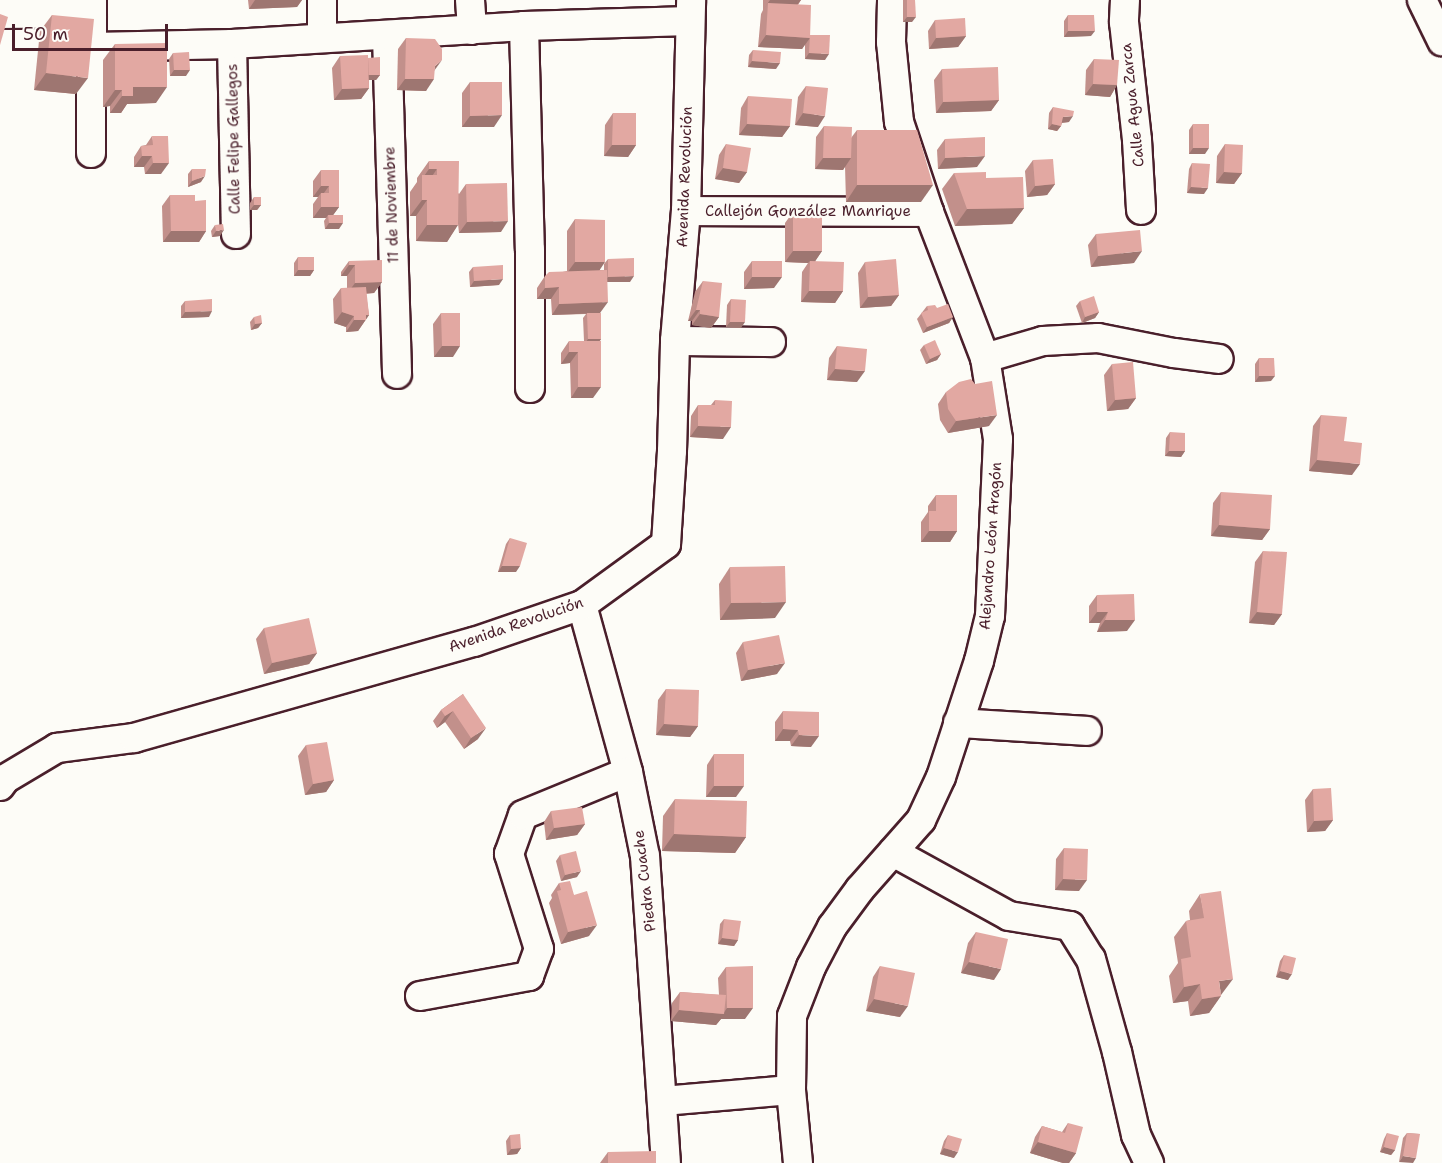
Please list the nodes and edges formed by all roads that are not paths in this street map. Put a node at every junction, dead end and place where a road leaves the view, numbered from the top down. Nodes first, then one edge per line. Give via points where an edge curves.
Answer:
1 (322, 0) edge
2 (470, 0) edge
3 (892, 0) edge
4 (1125, 0) edge
5 (1422, 0) edge
6 (92, 7) edge
7 (690, 10) edge
8 (0, 14) edge
9 (524, 26) junction
10 (472, 30) junction
11 (387, 35) junction
12 (322, 38) junction
13 (1442, 41) edge
14 (232, 44) junction
15 (93, 47) junction
16 (91, 153) dead end
17 (1142, 210) dead end
18 (686, 211) junction
19 (929, 212) junction
20 (236, 234) dead end
21 (675, 341) junction
22 (771, 342) dead end
23 (985, 358) junction
24 (1219, 359) dead end
25 (397, 374) dead end
26 (530, 388) dead end
27 (582, 605) junction
28 (957, 723) junction
29 (1087, 731) dead end
30 (628, 772) junction
31 (2, 779) edge
32 (893, 852) junction
33 (420, 996) dead end
34 (791, 1090) junction
35 (663, 1101) junction
36 (666, 1163) edge
37 (798, 1163) edge
38 (1149, 1163) edge

1 - 12 street
2 - 10 street
3 - 19 street, Alejandro León Aragón via 891,42 899,122
4 - 17 street, Calle Agua Zarca
5 - 13 street
6 - 8 street
6 - 15 street
7 - 9 street
7 - 18 street, Avenida Revolución
9 - 10 street
9 - 26 street
10 - 11 street
11 - 12 street
11 - 25 street, 11 de Noviembre
12 - 14 street
14 - 15 street
14 - 20 street, Calle Felipe Gallegos
15 - 16 street
18 - 19 street, Callejón González Manrique
18 - 21 street, Avenida Revolución
19 - 23 street, Alejandro León Aragón
21 - 22 street
21 - 27 street, Avenida Revolución via 666,544
23 - 24 street via 1043,341 1098,338
23 - 28 street, Alejandro León Aragón via 998,439 990,616 980,661
27 - 30 street, Piedra Cuache
27 - 31 street, Avenida Revolución via 474,642 134,738 57,748
28 - 29 street
28 - 32 street, Alejandro León Aragón via 941,777 921,820
30 - 33 street via 523,815 509,855 539,949 529,976
30 - 35 street, Piedra Cuache via 645,856
32 - 34 street, Alejandro León Aragón via 832,927 810,968 792,1016
32 - 38 street via 1009,916 1070,926 1090,959 1136,1135
34 - 35 street
34 - 37 street, Alejandro León Aragón
35 - 36 street, Piedra Cuache

